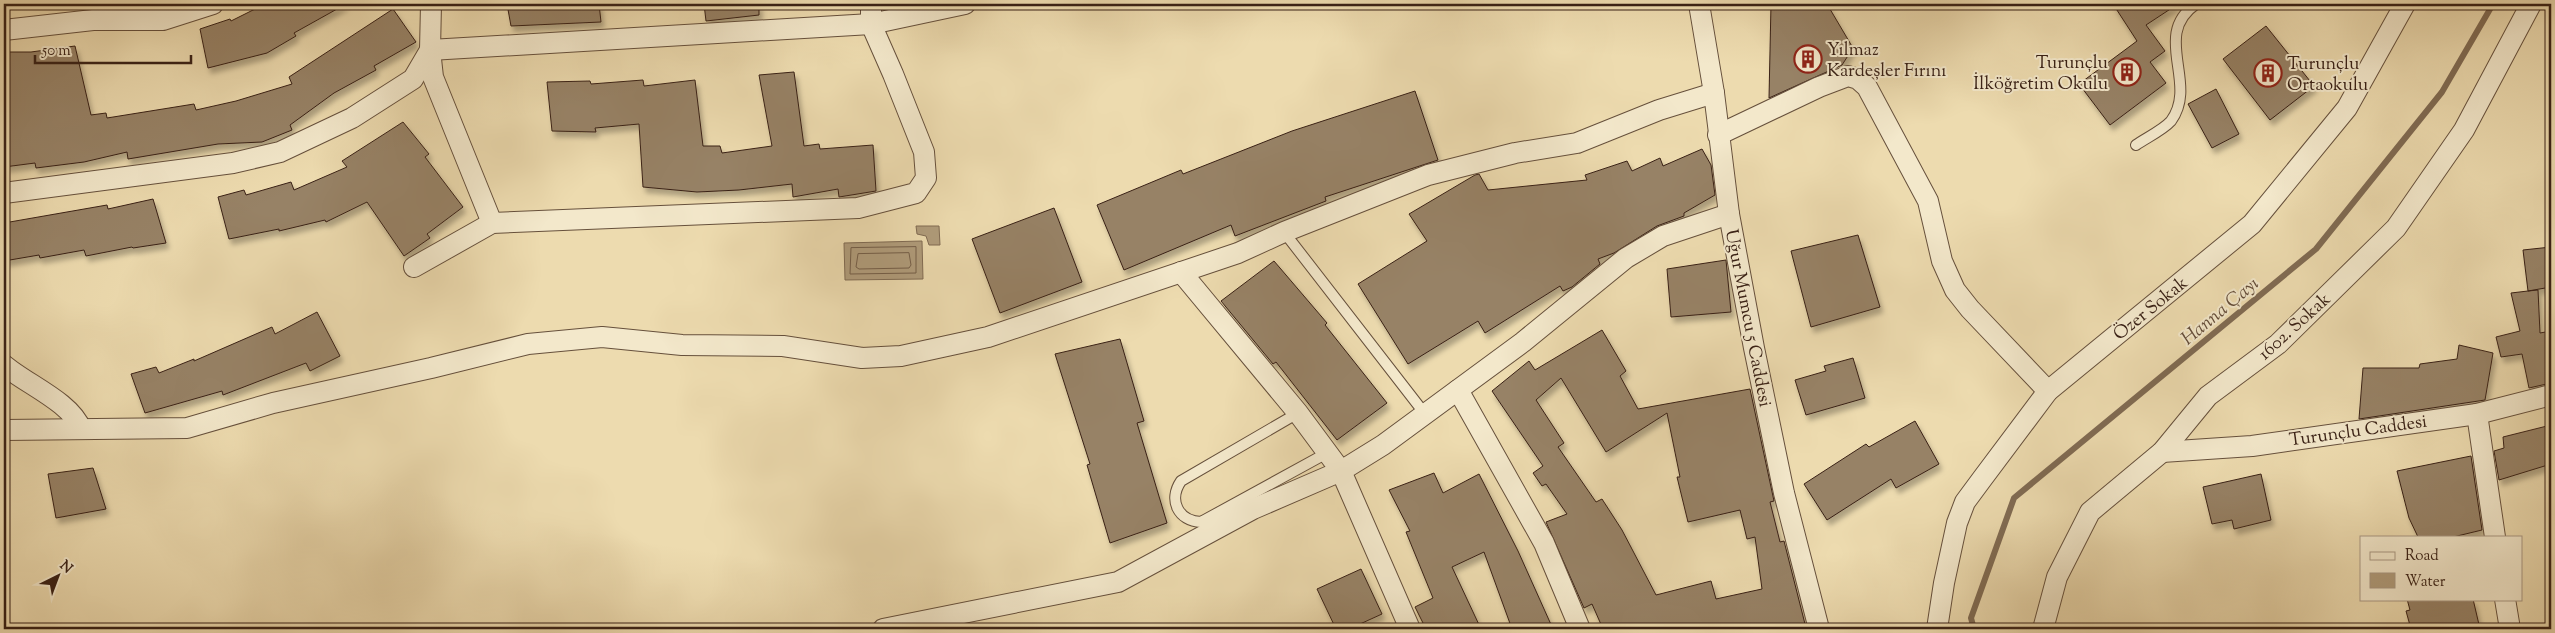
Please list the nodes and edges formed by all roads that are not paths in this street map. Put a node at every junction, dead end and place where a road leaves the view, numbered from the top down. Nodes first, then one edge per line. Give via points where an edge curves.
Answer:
1 (213, 4) edge
2 (431, 4) edge
3 (965, 4) edge
4 (1698, 4) edge
5 (2196, 4) edge
6 (2405, 4) edge
7 (2531, 4) edge
8 (92, 12) edge
9 (871, 14) edge
10 (4, 30) edge
11 (430, 50) junction
12 (1714, 93) junction
13 (1718, 134) junction
14 (2136, 145) dead end
15 (4, 193) edge
16 (1729, 214) junction
17 (492, 223) junction
18 (1284, 232) junction
19 (414, 267) dead end
20 (1181, 272) junction
21 (4, 365) edge
22 (1458, 390) junction
23 (2048, 391) junction
24 (2551, 395) edge
25 (1298, 413) junction
26 (1425, 414) junction
27 (2477, 414) junction
28 (81, 429) junction
29 (4, 430) edge
30 (1327, 452) junction
31 (2162, 452) junction
32 (1341, 471) junction
33 (2495, 536) edge
34 (2505, 600) edge
35 (884, 629) edge
36 (1410, 629) edge
37 (1580, 629) edge
38 (1819, 629) edge
39 (1937, 629) edge
40 (2043, 629) edge
41 (2510, 629) edge

1 - 8 street via 163,20
2 - 11 street
3 - 9 street
4 - 12 street, Uğur Mumcu 5 Caddesi
5 - 14 lane via 2180,18 2175,32 2179,104 2170,122
6 - 23 street, Özer Sokak via 2347,108 2252,224
7 - 31 street, 1602. Sokak via 2464,130 2396,228 2278,344 2208,396
8 - 10 street
9 - 11 street
9 - 17 street via 924,152 926,178 916,193 858,208
11 - 15 street via 413,79 352,118 280,152 233,163
11 - 17 street via 433,76
12 - 13 street, Uğur Mumcu 5 Caddesi
12 - 18 street via 1659,110 1577,143 1515,153 1428,174
13 - 16 street, Uğur Mumcu 5 Caddesi
13 - 23 street via 1848,76 1867,86 1928,201 1942,261 1955,290
16 - 22 street via 1663,236 1626,258 1524,342
16 - 38 street, Uğur Mumcu 5 Caddesi via 1784,493
17 - 19 street
18 - 20 street via 1238,253
18 - 26 lane
20 - 25 street
20 - 28 street via 988,337 901,356 862,358 783,346 682,345 602,337 528,344 273,403 187,428
21 - 28 street via 68,410
22 - 26 street
22 - 37 street via 1544,544
23 - 39 street, Özer Sokak via 1965,502 1952,539
24 - 27 street, Turunçlu Caddesi
25 - 30 street
25 - 30 lane via 1181,480 1174,494 1174,502 1181,515 1201,522
26 - 32 street
27 - 31 street, Turunçlu Caddesi via 2252,446
27 - 33 street
28 - 29 street
30 - 32 street
31 - 40 street, 1602. Sokak via 2090,512 2057,577
32 - 35 street via 1253,509 1118,582
32 - 36 street
34 - 41 street

